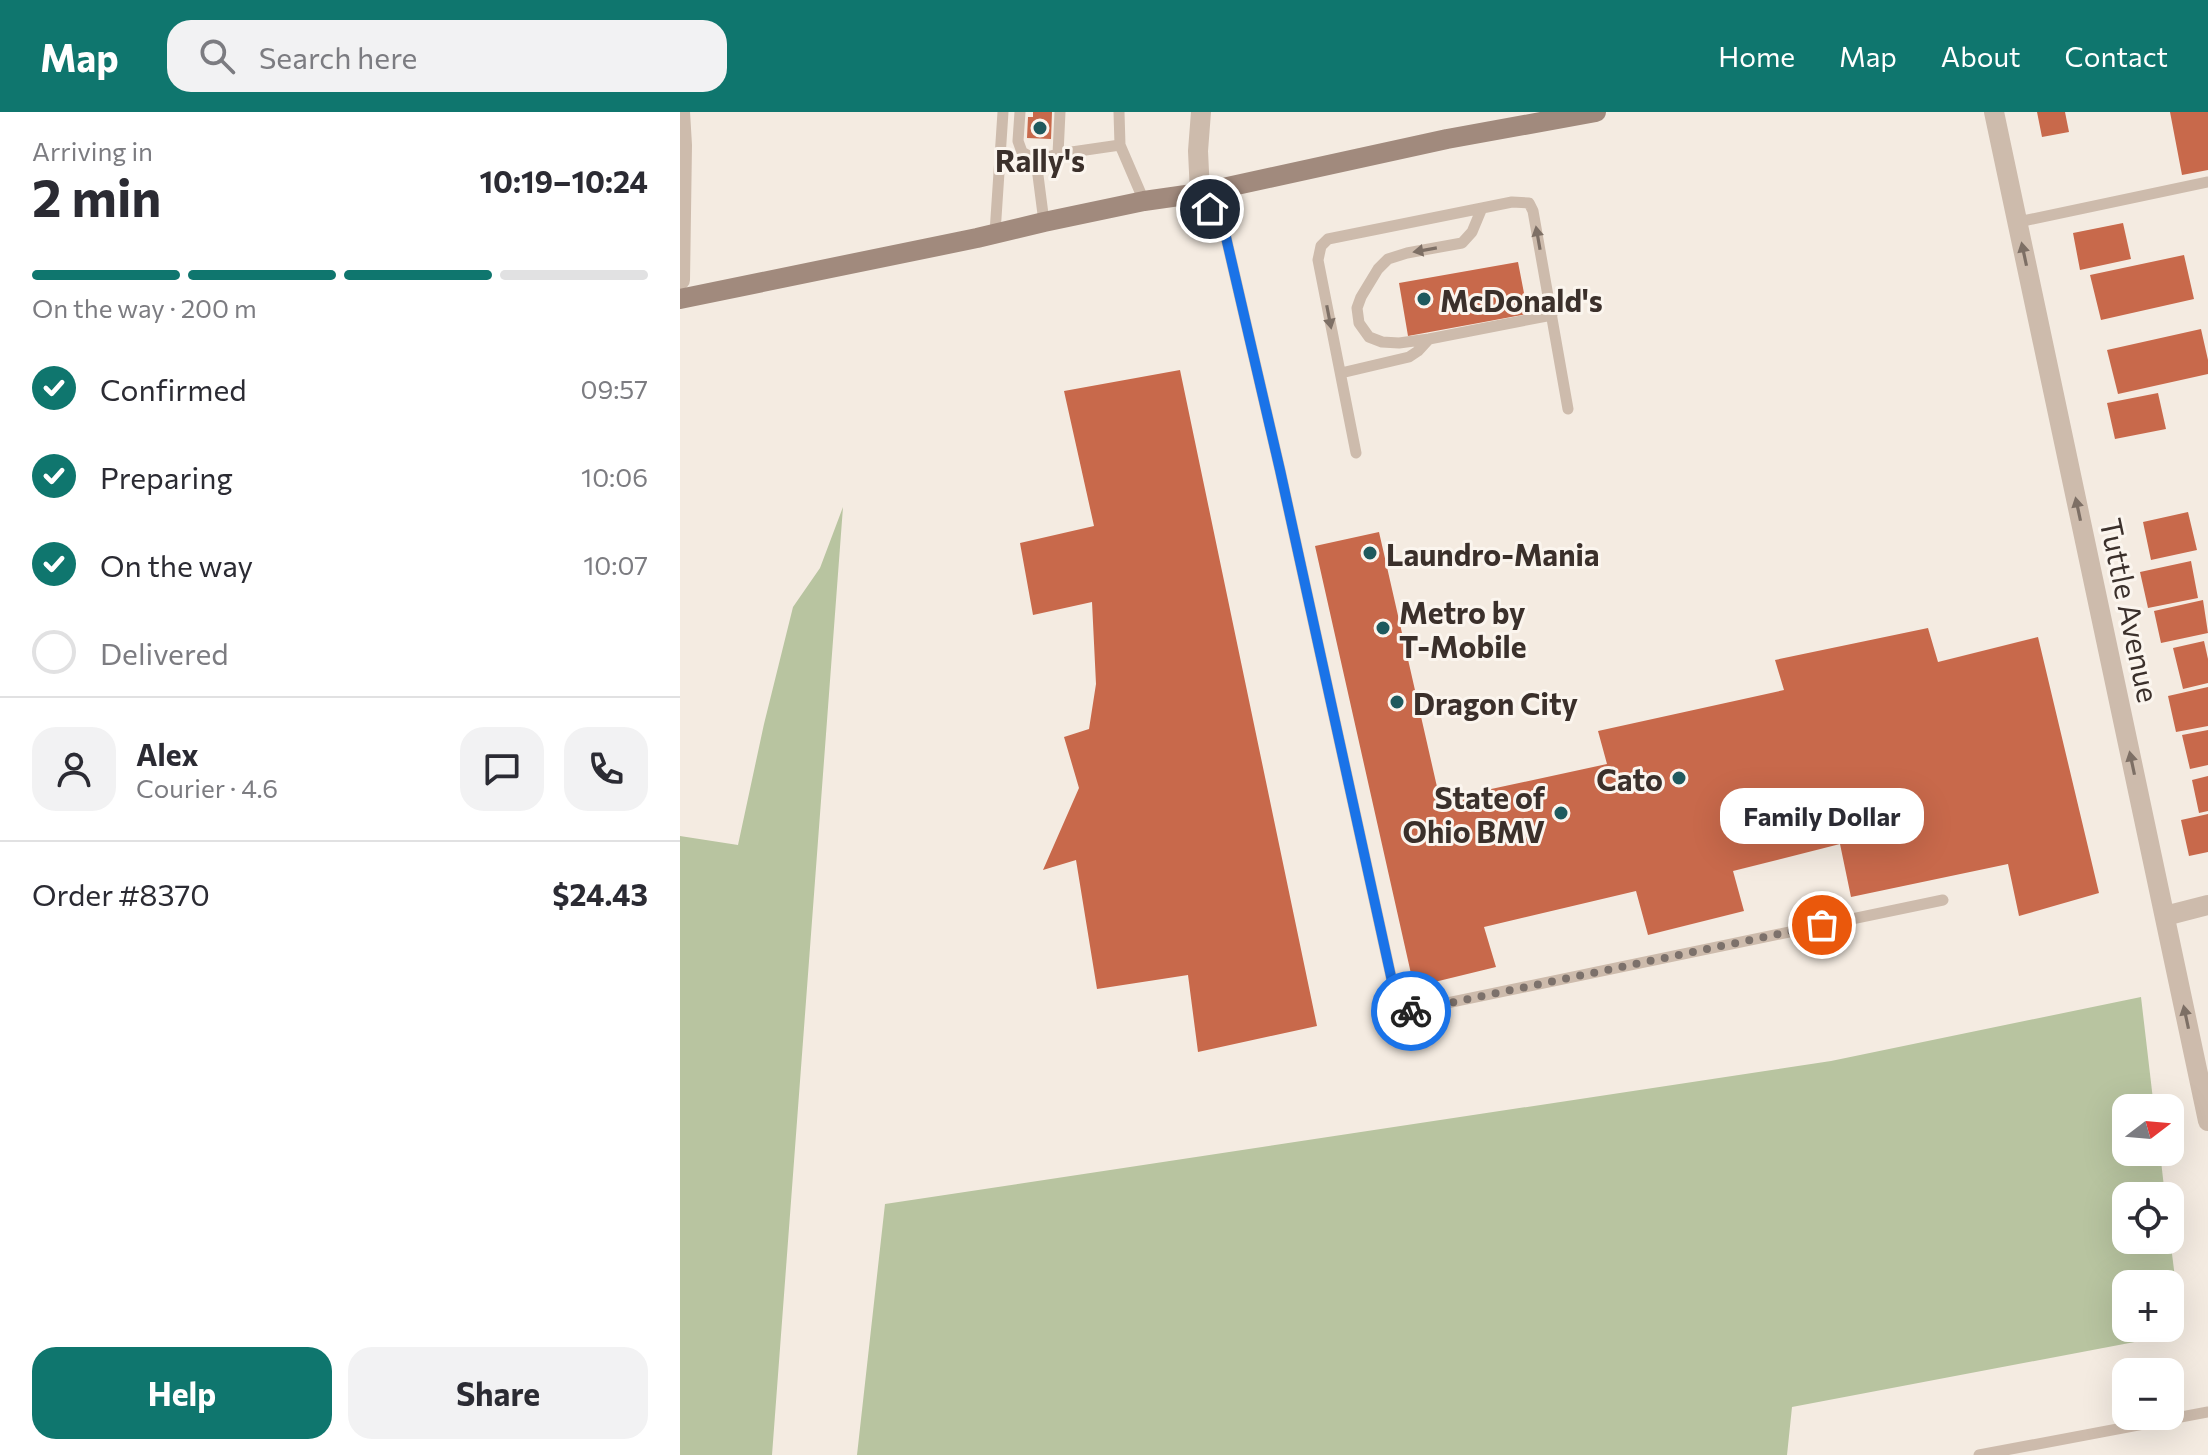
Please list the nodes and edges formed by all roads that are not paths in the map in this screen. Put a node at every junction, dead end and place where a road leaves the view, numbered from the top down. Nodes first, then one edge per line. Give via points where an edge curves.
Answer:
1 (680, 112) edge
2 (1003, 112) edge
3 (1020, 112) edge
4 (1060, 112) edge
5 (1119, 112) edge
6 (1201, 112) edge
7 (1596, 112) edge
8 (1994, 112) edge
9 (1120, 145) junction
10 (1058, 154) junction
11 (1036, 160) junction
12 (2208, 182) edge
13 (1200, 193) junction
14 (1144, 201) junction
15 (1482, 208) junction
16 (1044, 222) junction
17 (2018, 222) junction
18 (995, 233) junction
19 (680, 280) edge
20 (680, 299) edge
21 (1552, 315) junction
22 (1429, 339) junction
23 (1341, 373) junction
24 (1568, 409) dead end
25 (1356, 453) dead end
26 (1943, 900) dead end
27 (2208, 905) edge
28 (2165, 916) junction
29 (2208, 1121) edge
30 (2208, 1412) edge
31 (1979, 1455) edge

1 - 19 street
2 - 18 lane
3 - 11 lane via 1018,141 1022,152
4 - 10 lane
5 - 9 lane
6 - 13 street
7 - 13 main road
8 - 17 street, Tuttle Avenue
9 - 10 lane
9 - 14 lane
10 - 11 lane
11 - 16 lane
12 - 17 lane
13 - 14 main road
13 - 26 lane via 1225,233 1399,1013
14 - 16 main road
21 -> 15 lane via 1529,203
15 -> 22 lane via 1462,243 1388,259 1361,297 1359,323 1369,337 1382,342
15 -> 23 lane via 1328,239 1321,246 1318,260
16 - 18 main road
28 -> 17 street, Tuttle Avenue
18 - 20 main road
21 - 22 lane
21 - 24 lane
22 - 23 lane via 1409,357
23 - 25 lane
27 - 28 street
29 -> 28 street, Tuttle Avenue
30 - 31 lane

